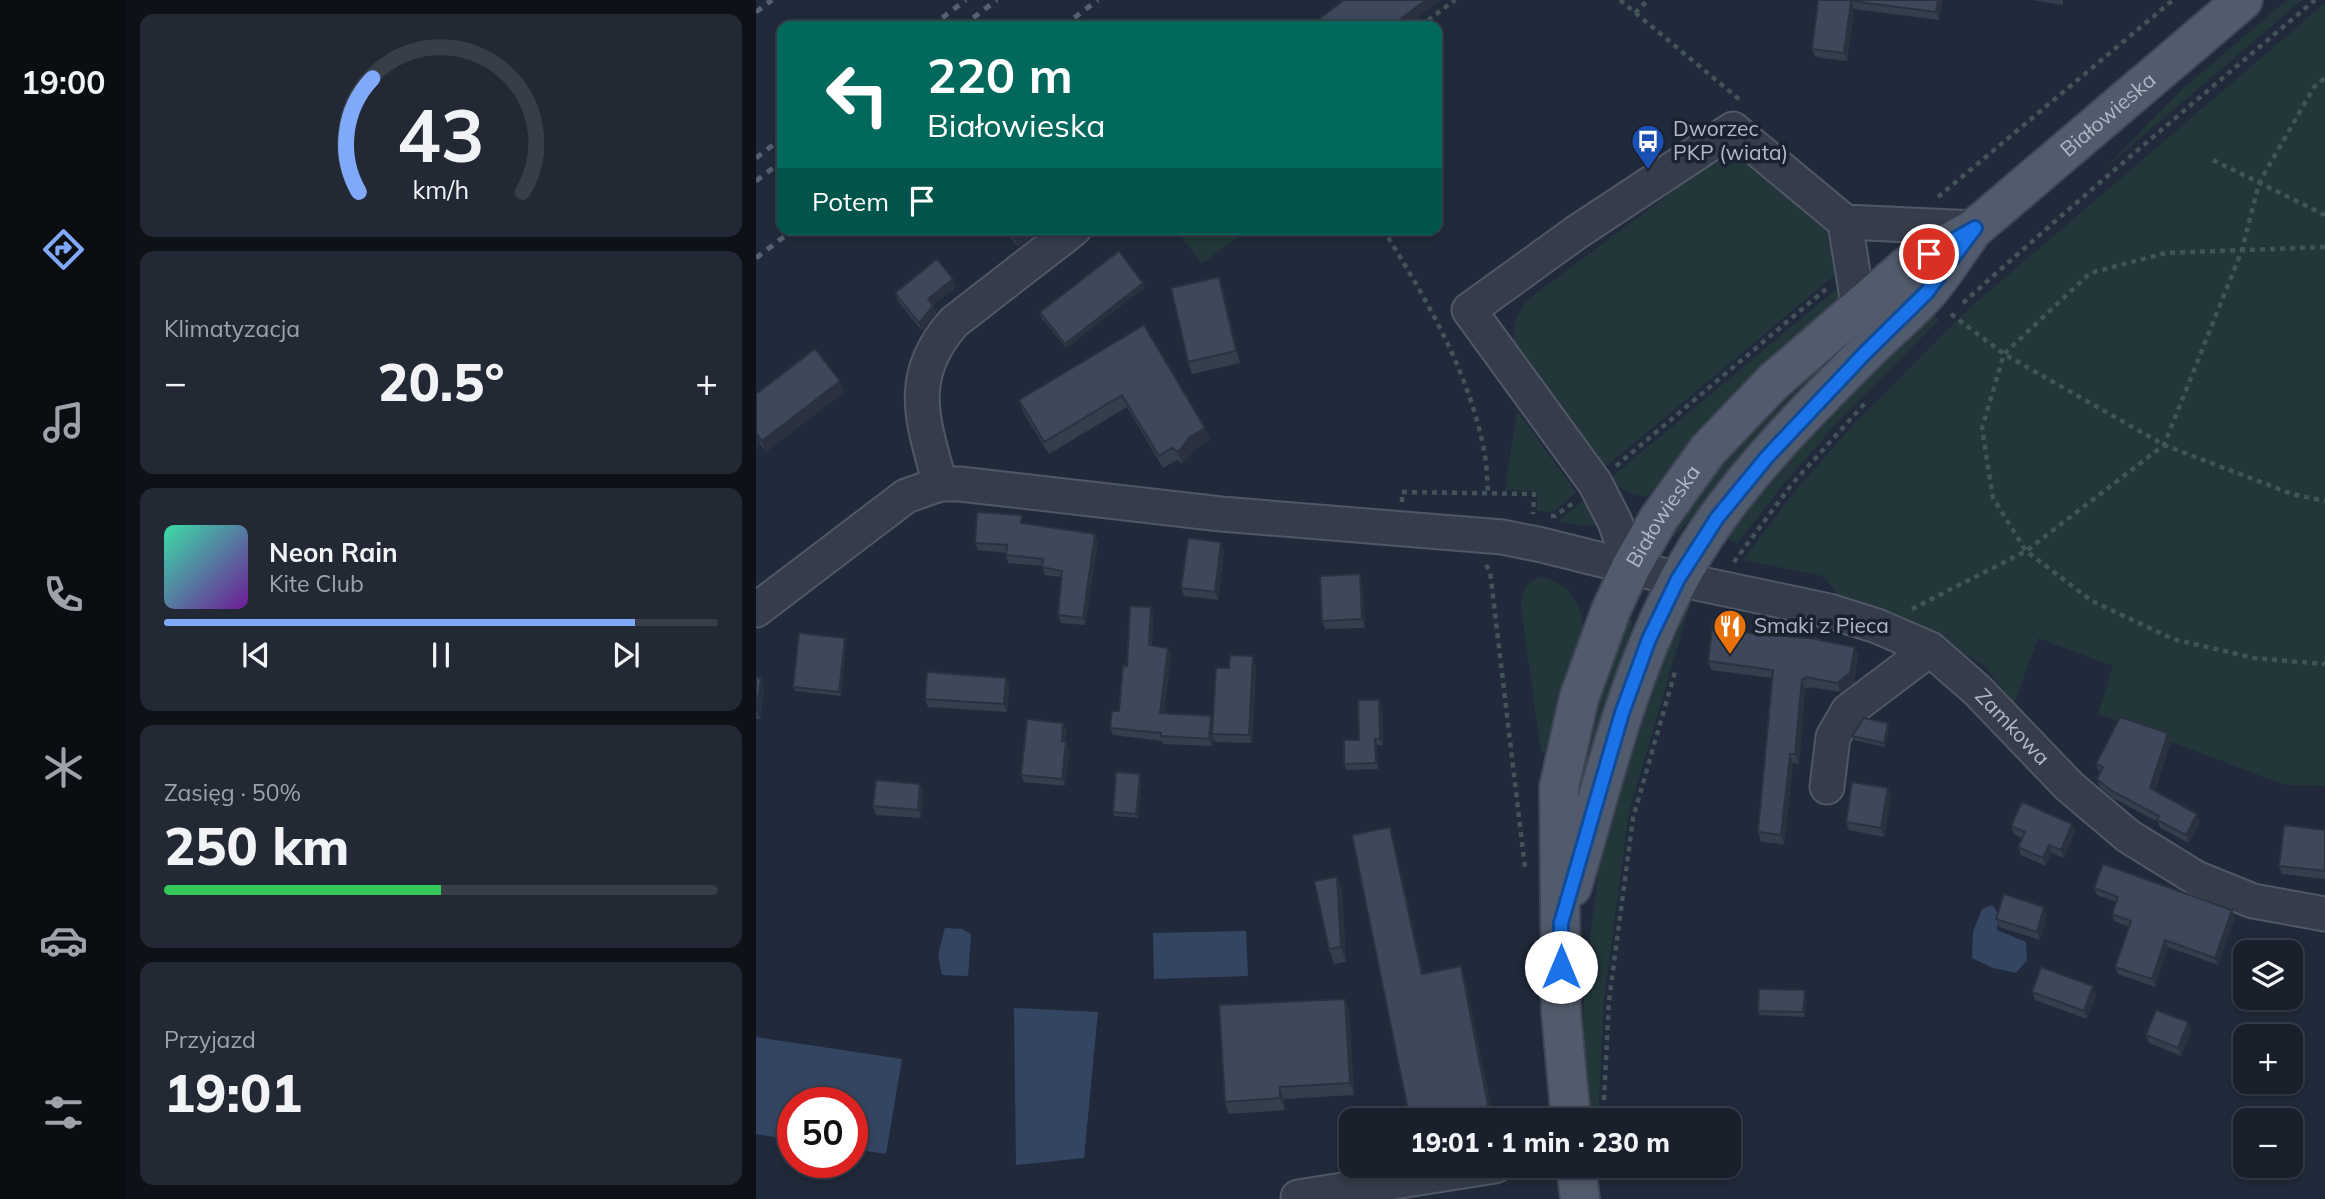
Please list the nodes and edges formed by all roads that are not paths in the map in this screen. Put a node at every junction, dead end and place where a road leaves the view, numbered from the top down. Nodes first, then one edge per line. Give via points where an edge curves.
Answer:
1 (2243, 0) edge
2 (1845, 222) junction
3 (1975, 228) junction
4 (1066, 235) edge
5 (1846, 295) junction
6 (1865, 353) junction
7 (940, 484) junction
8 (1630, 567) junction
9 (1678, 579) junction
10 (756, 610) edge
11 (1930, 649) junction
12 (1827, 787) dead end
13 (2325, 914) edge
14 (1561, 923) junction
15 (1586, 1108) edge
16 (1419, 1178) edge
17 (1577, 1178) edge
18 (1298, 1197) dead end
19 (1580, 1199) edge

1 - 3 main road, Białowieska
2 - 3 street
2 - 5 street
2 - 8 street via 1733,129 1469,310 1595,484 1615,522
3 - 5 main road, Białowieska
3 - 6 main road, Białowieska via 1927,292
4 - 7 street via 954,322 926,363 922,391 925,420
5 - 6 street
5 - 8 main road, Białowieska via 1708,450
6 - 9 main road, Białowieska via 1750,477
7 - 8 street, Zamkowa via 1502,537
7 - 10 street via 906,496
8 - 9 street, Zamkowa
8 - 14 main road, Białowieska via 1579,698 1559,787
9 - 11 street, Zamkowa via 1829,611
9 - 14 main road, Białowieska via 1649,639 1622,713
11 - 12 street via 1848,711 1833,737
11 - 13 street, Zamkowa via 1977,690 2069,786 2128,836 2196,878 2242,897
14 - 15 main road, Białowieska via 1561,1012
16 - 18 street
17 - 19 main road

